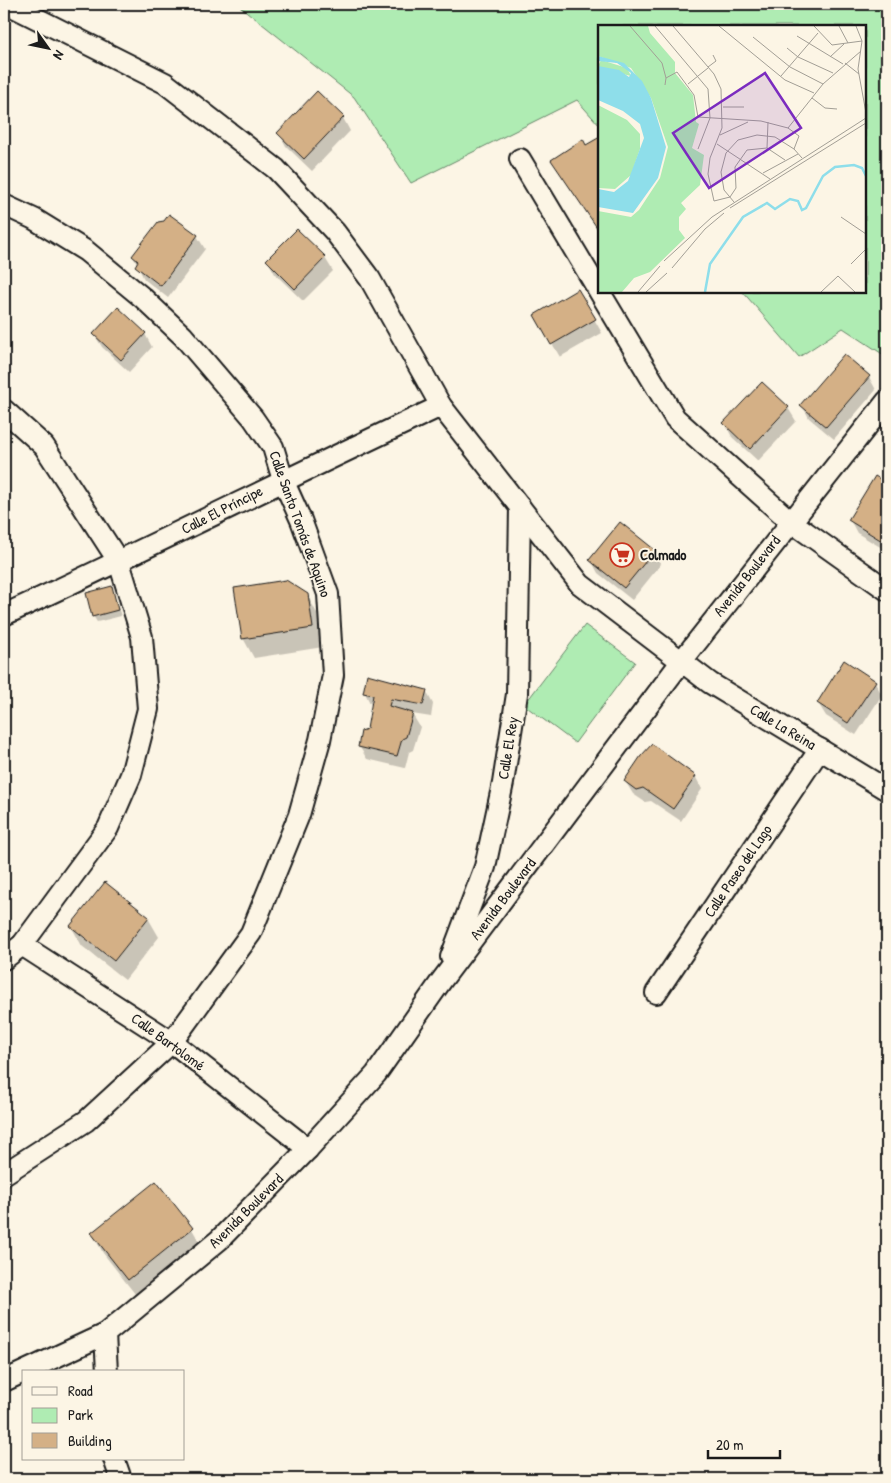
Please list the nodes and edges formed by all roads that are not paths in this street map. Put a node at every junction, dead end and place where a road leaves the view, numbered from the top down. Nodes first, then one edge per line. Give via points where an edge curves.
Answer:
1 (8, 4) edge
2 (520, 159) dead end
3 (4, 205) edge
4 (598, 289) edge
5 (600, 292) edge
6 (887, 401) edge
7 (441, 406) junction
8 (4, 410) edge
9 (282, 480) junction
10 (520, 507) junction
11 (790, 521) junction
12 (119, 562) junction
13 (887, 590) edge
14 (4, 615) edge
15 (681, 662) junction
16 (820, 749) junction
17 (887, 790) edge
18 (22, 945) junction
19 (4, 959) edge
20 (442, 980) junction
21 (656, 994) dead end
22 (172, 1042) junction
23 (308, 1149) junction
24 (4, 1174) edge
25 (105, 1334) junction
26 (26, 1370) edge
27 (107, 1370) edge
28 (22, 1372) edge
29 (4, 1380) edge
30 (114, 1460) edge
31 (120, 1479) edge

1 - 7 street, Calle La Reina via 164,83 276,169 335,232 370,279
2 - 4 street
3 - 9 street, Calle Santo Tomás de Aquino via 86,251 183,336 253,418 273,447
5 - 11 street via 675,418
6 - 11 street, Avenida Boulevard
7 - 9 street, Calle El Príncipe
7 - 10 street, Calle La Reina
8 - 12 street via 44,446
9 - 12 street, Calle El Príncipe
9 - 22 street, Calle Santo Tomás de Aquino via 301,520 328,594 332,675 320,740 299,814 251,933
10 - 15 street, Calle La Reina via 580,584
10 - 20 street, Calle El Rey via 517,694 509,744 485,867
11 - 13 street
11 - 15 street, Avenida Boulevard
12 - 14 street, Calle El Príncipe
12 - 18 street via 142,637 148,709 131,775 108,828
15 - 16 street, Calle La Reina
15 - 20 street, Avenida Boulevard
16 - 17 street, Calle La Reina
16 - 21 street, Calle Paseo del Lago
18 - 19 street
18 - 22 street, Calle Bartolomé
20 - 23 street, Avenida Boulevard via 376,1074
22 - 23 street, Calle Bartolomé
22 - 24 street, Calle Santo Tomás de Aquino via 86,1121
23 - 25 street, Avenida Boulevard via 219,1240
25 - 26 street, Avenida Boulevard
25 - 27 street
28 - 29 street, Avenida Boulevard
30 - 31 street

